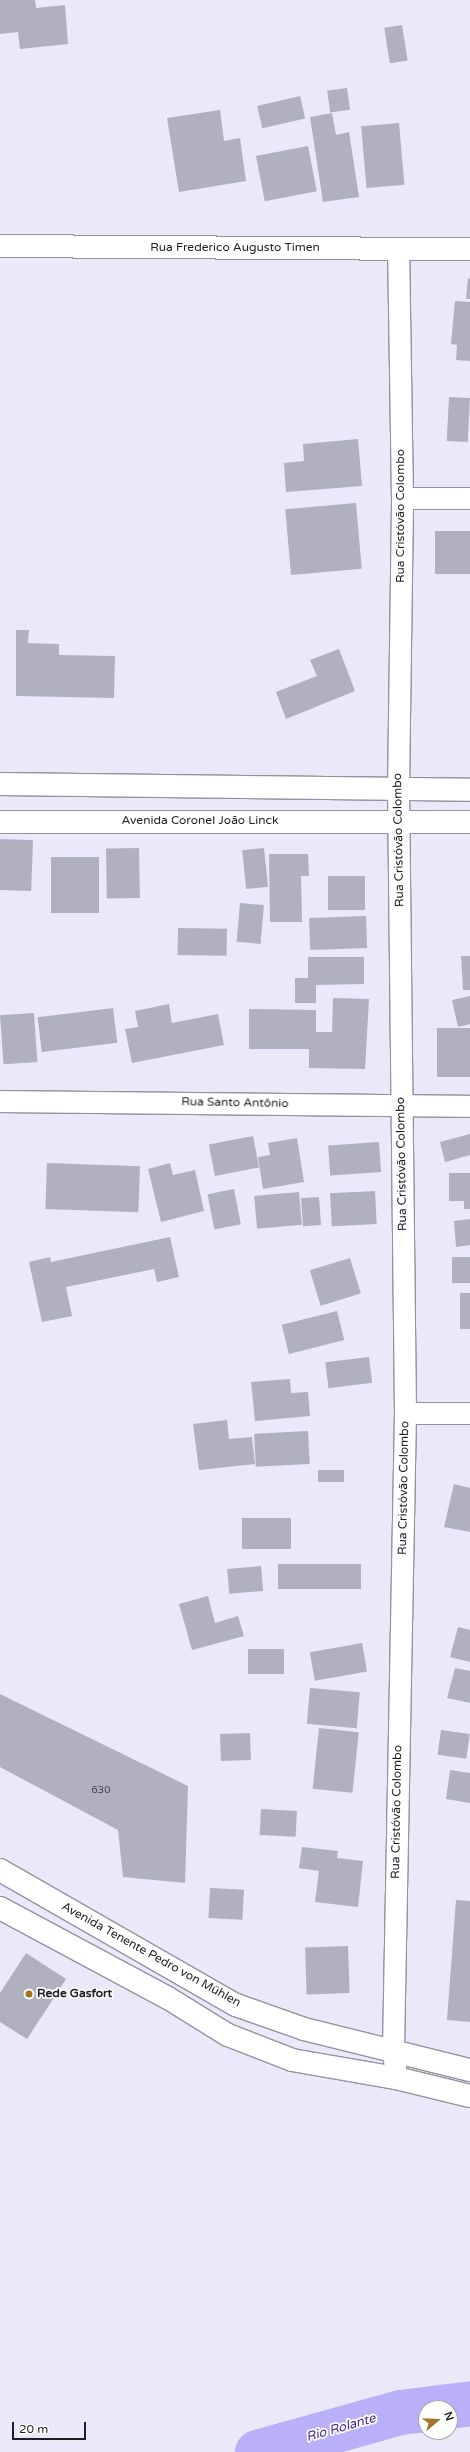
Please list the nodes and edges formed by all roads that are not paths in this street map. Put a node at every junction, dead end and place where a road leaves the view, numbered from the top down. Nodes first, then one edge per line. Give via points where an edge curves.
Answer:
1 (0, 246) edge
2 (470, 249) edge
3 (398, 250) junction
4 (402, 498) junction
5 (470, 498) edge
6 (0, 784) edge
7 (398, 790) junction
8 (470, 790) edge
9 (400, 821) junction
10 (0, 822) edge
11 (470, 822) edge
12 (0, 1101) edge
13 (401, 1105) junction
14 (470, 1106) edge
15 (405, 1413) junction
16 (470, 1413) edge
17 (0, 1870) edge
18 (40, 1893) junction
19 (0, 1908) edge
20 (27, 1923) junction
21 (393, 2049) junction
22 (470, 2070) edge
23 (396, 2078) junction
24 (470, 2096) edge

1 - 3 main road, Rua Frederico Augusto Timen
2 - 3 main road, Rua Frederico Augusto Timen
3 - 4 street, Rua Cristóvão Colombo
4 - 5 street
4 - 7 street, Rua Cristóvão Colombo
6 - 7 main road
7 - 8 main road
7 - 9 street, Rua Cristóvão Colombo
9 - 10 main road, Avenida Coronel João Linck
9 - 11 main road, Avenida Coronel João Linck
9 - 13 street, Rua Cristóvão Colombo
12 - 13 street, Rua Santo Antônio
13 - 14 street, Rua Santo Antônio
13 - 15 street, Rua Cristóvão Colombo
15 - 16 street
15 - 21 street, Rua Cristóvão Colombo
17 - 18 main road, Avenida Tenente Pedro von Mühlen
18 - 20 main road
18 - 21 main road, Avenida Tenente Pedro von Mühlen via 236,2005 304,2029
19 - 20 main road
20 - 23 main road via 168,1998 228,2035 292,2060
21 - 22 main road, Avenida Tenente Pedro von Mühlen
21 - 23 street, Rua Cristóvão Colombo
23 - 24 main road

